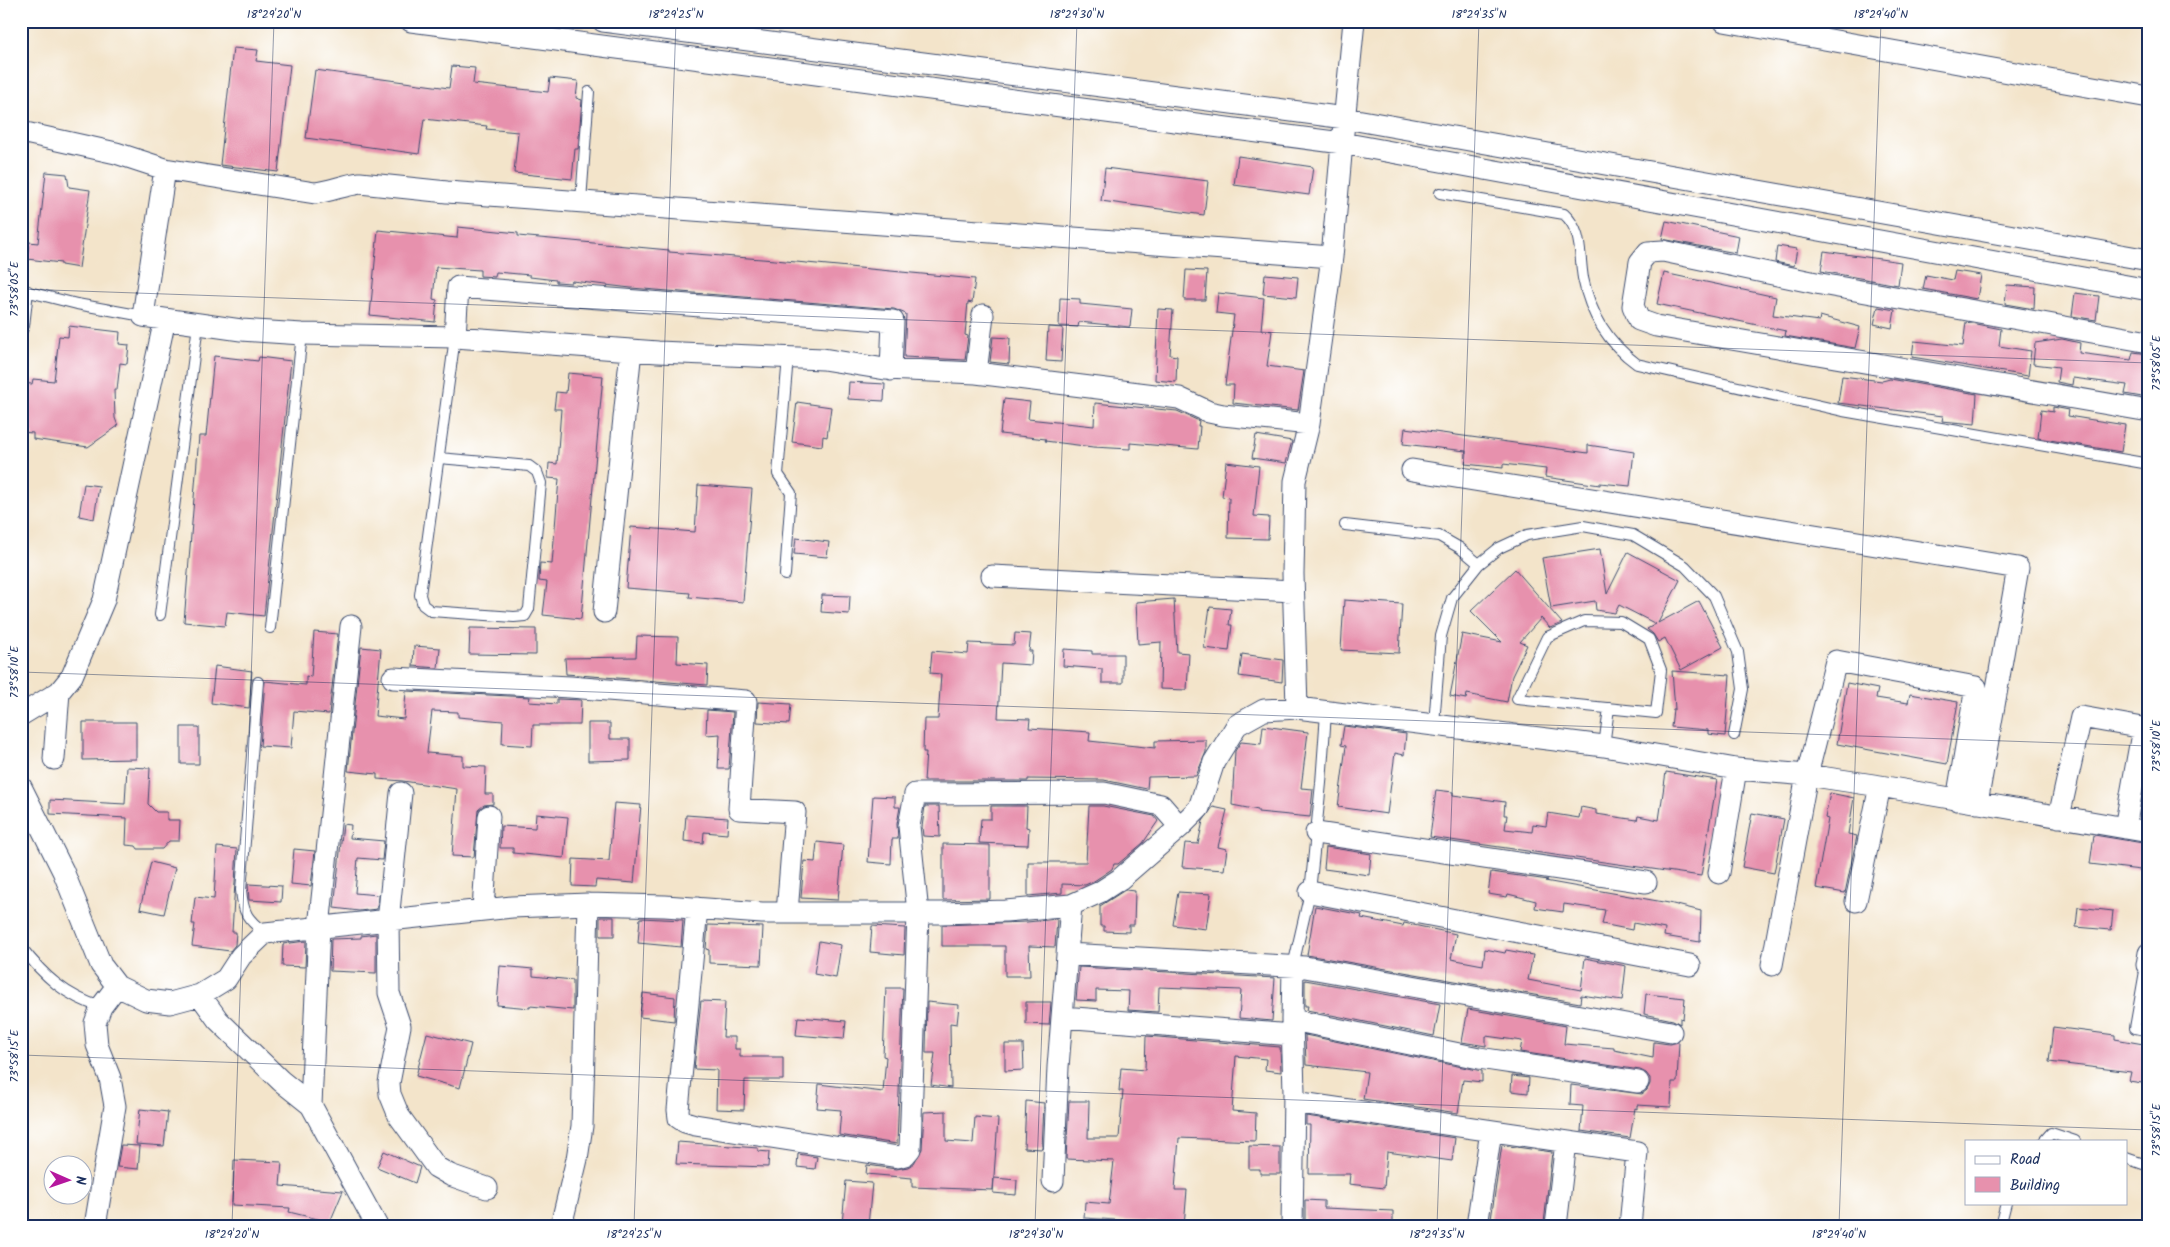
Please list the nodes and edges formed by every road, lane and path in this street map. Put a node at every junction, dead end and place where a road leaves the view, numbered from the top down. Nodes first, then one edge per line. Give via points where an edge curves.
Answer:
1 (411, 21) edge
2 (603, 21) edge
3 (1354, 21) edge
4 (1724, 21) edge
5 (589, 92) dead end
6 (2149, 97) edge
7 (1345, 118) junction
8 (21, 132) edge
9 (1342, 143) junction
10 (165, 169) junction
11 (1440, 193) dead end
12 (581, 201) junction
13 (1332, 257) junction
14 (2149, 260) edge
15 (2149, 290) edge
16 (24, 291) edge
17 (983, 315) dead end
18 (144, 316) junction
19 (165, 319) junction
20 (198, 325) junction
21 (21, 332) edge
22 (302, 334) junction
23 (455, 337) junction
24 (2149, 342) edge
25 (630, 350) junction
26 (788, 357) junction
27 (891, 370) junction
28 (976, 373) junction
29 (2149, 411) edge
30 (1309, 424) junction
31 (439, 458) junction
32 (2149, 464) edge
33 (1412, 470) dead end
34 (1345, 525) dead end
35 (1479, 564) junction
36 (785, 575) dead end
37 (992, 576) dead end
38 (1293, 591) junction
39 (604, 612) dead end
40 (160, 615) dead end
41 (351, 626) dead end
42 (270, 628) dead end
43 (393, 678) dead end
44 (258, 682) dead end
45 (59, 692) junction
46 (1297, 708) junction
47 (1609, 708) junction
48 (1326, 713) junction
49 (21, 715) edge
50 (1434, 724) junction
51 (1734, 735) dead end
52 (1604, 746) junction
53 (54, 759) dead end
54 (1736, 769) junction
55 (1807, 775) junction
56 (1880, 786) junction
57 (21, 787) edge
58 (401, 794) dead end
59 (1967, 802) junction
60 (489, 816) dead end
61 (2059, 817) junction
62 (1180, 827) junction
63 (2124, 828) junction
64 (2149, 832) edge
65 (1316, 833) junction
66 (1719, 873) dead end
67 (1646, 882) dead end
68 (1310, 892) junction
69 (1856, 901) dead end
70 (588, 904) junction
71 (1071, 905) junction
72 (697, 908) junction
73 (483, 910) junction
74 (787, 913) junction
75 (918, 913) junction
76 (388, 921) junction
77 (319, 928) junction
78 (265, 933) junction
79 (21, 947) edge
80 (1067, 954) junction
81 (2148, 961) edge
82 (1690, 965) dead end
83 (1772, 965) dead end
84 (1293, 966) junction
85 (117, 986) junction
86 (200, 994) junction
87 (100, 1007) junction
88 (1062, 1017) junction
89 (1292, 1028) junction
90 (2149, 1031) edge
91 (1671, 1032) dead end
92 (1638, 1082) dead end
93 (1294, 1102) junction
94 (311, 1105) junction
95 (1491, 1131) junction
96 (2045, 1140) edge
97 (2071, 1140) edge
98 (1566, 1142) junction
99 (2128, 1159) edge
100 (2149, 1166) edge
101 (1053, 1181) dead end
102 (487, 1188) dead end
103 (2006, 1204) edge
104 (95, 1226) edge
105 (377, 1226) edge
106 (561, 1226) edge
107 (1292, 1226) edge
108 (1477, 1226) edge
109 (1556, 1226) edge
110 (1630, 1226) edge
111 (2000, 1226) edge

1 - 9 street
2 - 7 street
3 - 7 street
4 - 6 street
5 - 12 lane
7 - 9 street
7 - 14 street
8 - 10 street via 116,153
9 - 13 street
9 - 15 street
10 - 12 street via 315,193 360,183
10 - 18 street
11 - 32 lane via 1564,214 1572,221 1577,233 1590,303 1604,332 1637,364 1844,411
12 - 13 street
13 - 30 street
16 - 18 lane
16 - 21 lane via 24,326
17 - 28 street
18 - 19 street
19 - 20 street
19 - 45 street via 104,600 72,676
20 - 22 street
20 - 40 lane
22 - 23 street
22 - 42 lane
23 - 25 street
23 - 27 street via 458,287 523,291 893,321
23 - 31 lane
24 - 29 street via 1821,284 1663,251 1648,252 1640,262 1632,306 1639,320 1656,326
25 - 26 street
25 - 39 street
26 - 27 street
26 - 36 lane via 778,474 791,493
27 - 28 street
28 - 30 street via 1179,398 1224,415
30 - 38 street via 1295,481
31 - 31 lane via 420,595 423,605 431,611 525,616 529,609 541,483 538,472 529,466
33 - 59 street via 2018,568
34 - 35 lane via 1439,536
35 - 50 lane via 1452,598 1441,636
35 - 51 lane via 1499,548 1527,535 1583,526 1633,535 1685,566 1714,596 1738,652 1743,689
37 - 38 street
38 - 46 street
41 - 77 street
43 - 74 street via 570,687 746,701 739,809 795,812
44 - 78 lane via 241,890 243,908 251,922
45 - 49 street
45 - 53 street
46 - 48 street
46 - 62 street via 1264,710 1237,725 1214,762 1198,808
47 - 47 lane via 1656,713 1661,670 1649,639 1621,622 1584,621 1547,637 1517,699
47 - 52 lane
48 - 50 street
48 - 65 lane
50 - 52 street
52 - 54 street
54 - 55 street
54 - 66 street
55 - 56 street
55 - 59 street via 1836,661 1976,687
55 - 83 street
56 - 59 street
56 - 69 street
57 - 85 street via 63,871 101,965
58 - 76 street
59 - 61 street
60 - 73 street
61 - 63 street
61 - 63 street via 2081,718 2143,728
62 - 71 street via 1120,879
62 - 75 street via 1161,804 1104,793 915,794 909,826
63 - 64 street
65 - 67 street
65 - 68 lane
68 - 82 street
68 - 84 lane
70 - 72 street
70 - 73 street
70 - 106 street via 582,1126
71 - 75 street via 1006,911
71 - 80 street
72 - 74 street
72 - 75 street via 678,1110 680,1118 695,1125 898,1157 910,1149
73 - 76 street
74 - 75 street
76 - 77 street
76 - 102 street via 389,993 400,1026 389,1083 392,1103 436,1167
77 - 78 street
77 - 94 street
78 - 86 street via 240,956 226,979
79 - 87 lane via 41,972 65,991
80 - 84 street
80 - 88 street
81 - 90 lane via 2136,1028
84 - 89 street
84 - 91 street
85 - 86 street via 146,1000 170,1003
85 - 87 street
86 - 94 street via 218,1020 281,1081
87 - 104 street via 95,1023 97,1045 110,1078 115,1106
88 - 89 street
88 - 101 street
89 - 92 street
89 - 93 street
93 - 95 street
93 - 107 street
94 - 105 street
95 - 98 street
95 - 108 street
96 - 97 lane via 2051,1132
98 - 109 street
98 - 110 street via 1637,1152
99 - 100 lane
103 - 111 lane

